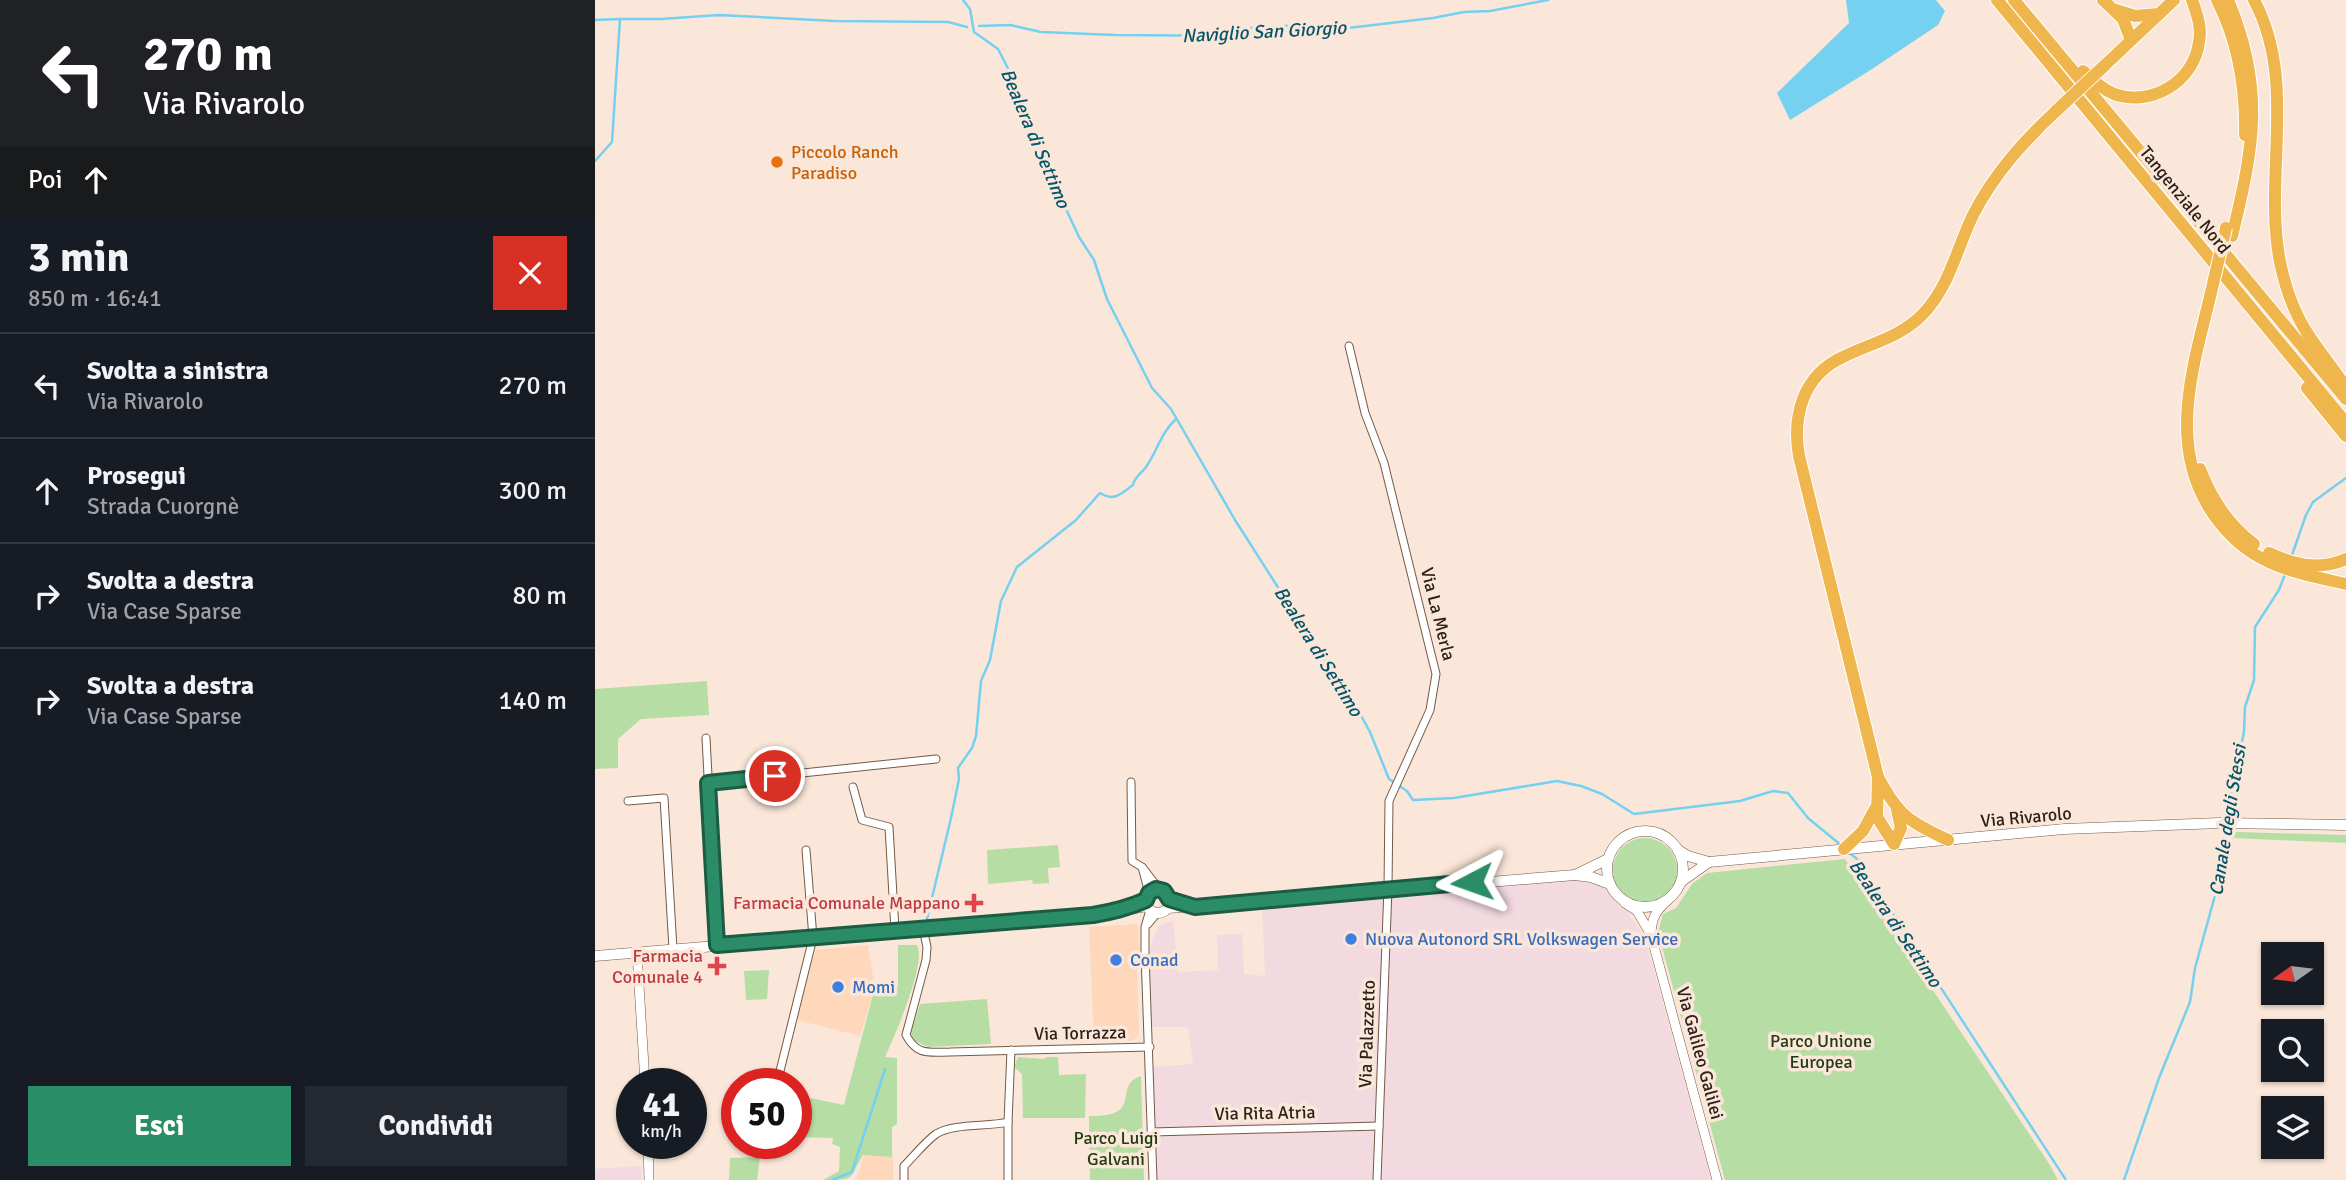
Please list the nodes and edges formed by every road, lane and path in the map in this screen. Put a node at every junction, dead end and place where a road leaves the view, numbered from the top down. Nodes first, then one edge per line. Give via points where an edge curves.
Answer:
1 (1997, 0) edge
2 (2014, 0) edge
3 (2174, 0) edge
4 (2192, 0) edge
5 (2217, 0) edge
6 (2228, 0) edge
7 (2254, 0) edge
8 (2108, 4) edge
9 (2159, 14) junction
10 (2131, 40) junction
11 (2051, 45) junction
12 (2121, 50) junction
13 (2229, 232) junction
14 (2259, 318) junction
15 (1349, 346) dead end
16 (2346, 388) edge
17 (2346, 399) edge
18 (2346, 423) edge
19 (2346, 436) edge
20 (2346, 559) edge
21 (2289, 565) junction
22 (2346, 584) edge
23 (706, 738) dead end
24 (936, 759) dead end
25 (1878, 777) junction
26 (1131, 782) dead end
27 (708, 783) junction
28 (853, 788) dead end
29 (628, 801) dead end
30 (1876, 809) junction
31 (1897, 810) junction
32 (2346, 825) edge
33 (1948, 839) junction
34 (1894, 844) junction
35 (1845, 848) junction
36 (806, 850) dead end
37 (1678, 850) junction
38 (1608, 859) junction
39 (1709, 862) junction
40 (1575, 875) junction
41 (1682, 881) junction
42 (1610, 884) junction
43 (1388, 888) junction
44 (1668, 900) junction
45 (1151, 902) junction
46 (1625, 902) junction
47 (1168, 903) junction
48 (923, 928) junction
49 (895, 930) junction
50 (1651, 935) junction
51 (813, 938) junction
52 (717, 945) junction
53 (673, 949) junction
54 (637, 952) junction
55 (595, 956) edge
56 (1150, 1047) junction
57 (1011, 1050) junction
58 (644, 1068) edge
59 (781, 1068) edge
60 (1008, 1122) junction
61 (1379, 1126) junction
62 (1152, 1132) junction
63 (648, 1159) edge
64 (649, 1180) edge
65 (904, 1180) edge
66 (1008, 1180) edge
67 (1153, 1180) edge
68 (1377, 1180) edge
69 (1717, 1180) edge

1 - 14 highway, Tangenziale Nord
2 - 11 highway, Tangenziale Nord
3 - 9 highway
4 - 11 highway via 2200,29 2196,55 2176,83 2155,95 2132,98 2112,93
5 - 13 highway via 2237,51 2245,107
6 - 13 highway via 2249,66 2253,115 2248,170
7 - 16 highway via 2268,35 2278,82 2276,238 2285,285 2306,331
8 - 9 highway via 2135,16
8 - 10 highway via 2123,19
8 - 12 highway via 2121,29
9 - 10 highway
10 - 12 highway
11 - 17 highway, Tangenziale Nord
12 - 25 highway, bridge via 2018,147 1991,184 1929,308 1895,336 1828,366 1809,386 1799,407 1799,456
13 - 21 highway, bridge via 2187,399 2191,466 2210,510 2233,538 2260,558
14 - 18 highway, Tangenziale Nord
14 - 19 highway
15 - 43 street, Via La Merla via 1365,413 1384,463 1436,674 1430,710 1389,800
20 - 21 highway via 2323,566
21 - 22 highway
23 - 27 street
24 - 27 street via 851,773
25 - 30 highway
25 - 31 highway
26 - 45 street via 1132,861 1142,867
27 - 52 street
28 - 49 street via 862,820 888,827
29 - 53 street via 664,798
30 - 34 highway via 1881,827
30 - 35 highway via 1863,831
31 - 33 highway
31 - 34 highway via 1901,828
32 - 33 main road, Via Rivarolo via 2220,823
33 - 34 main road, Via Rivarolo
34 - 35 main road, Via Rivarolo
35 - 39 main road, Via Rivarolo
36 - 51 street
37 - 38 main road via 1662,835 1639,831 1619,841
37 - 39 main road, Via Rivarolo
37 - 41 main road
38 - 40 main road
38 - 42 main road
39 - 41 main road, Via Rivarolo
40 - 42 main road
40 - 43 main road
41 - 44 main road
42 - 46 main road
43 - 47 main road via 1195,907
43 - 61 street, Via Palazzetto
44 - 46 main road via 1647,908
44 - 50 street via 1657,910
45 - 47 main road
45 - 47 main road via 1166,892
45 - 48 main road via 1119,911
45 - 56 street via 1145,928
46 - 50 street, Via Galileo Galilei via 1637,911
48 - 49 main road
48 - 57 street, Via Torrazza via 926,960 906,1035 911,1045 925,1052
49 - 51 main road
50 - 69 street, Via Galileo Galilei
51 - 52 main road
51 - 59 street
52 - 53 main road
53 - 54 main road
54 - 55 main road
54 - 58 street
56 - 57 street, Via Torrazza
56 - 62 street
57 - 60 street, Via Torrazza
60 - 65 street via 937,1133 904,1166
60 - 66 street, Via Torrazza
61 - 62 street, Via Rita Atria
61 - 68 street, Via Palazzetto
62 - 67 street
63 - 64 street

